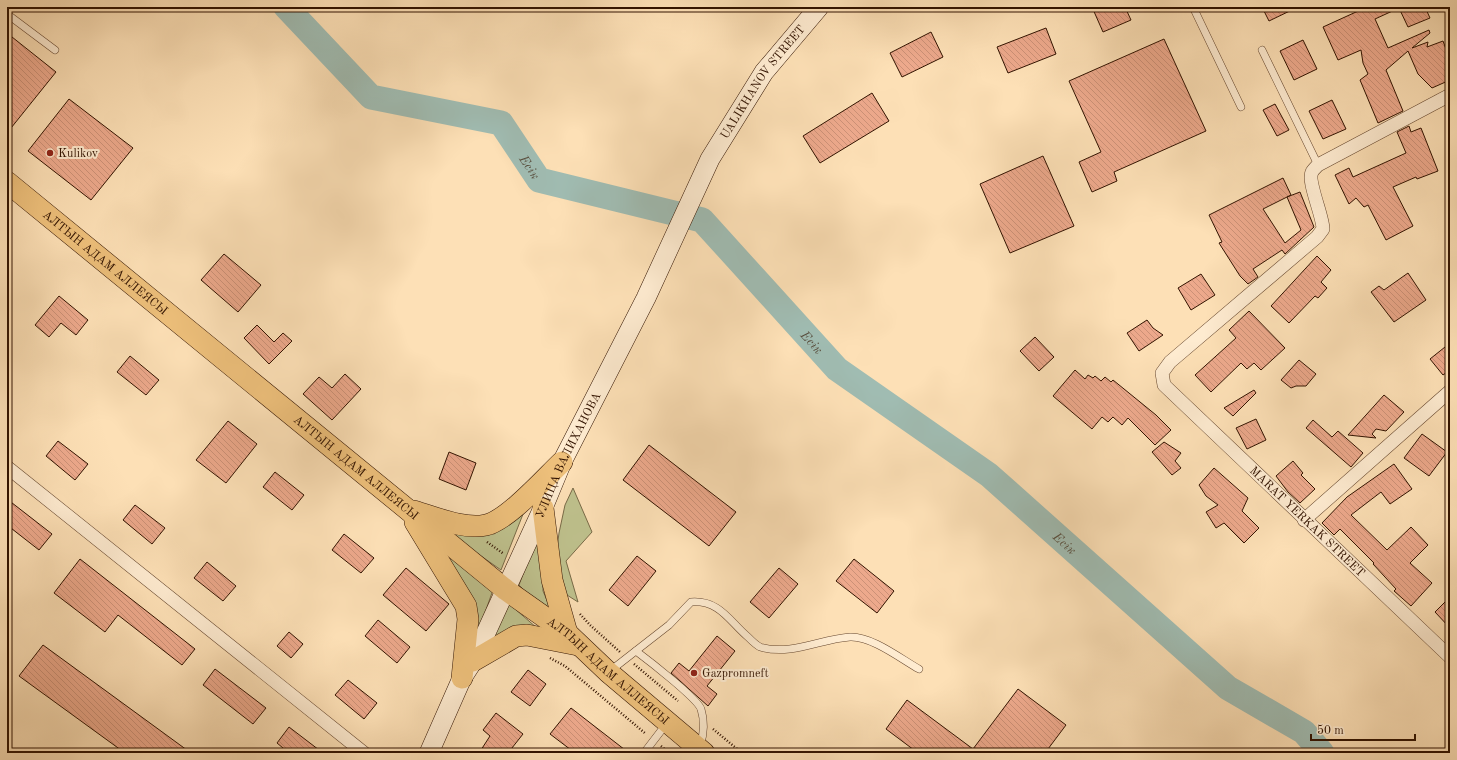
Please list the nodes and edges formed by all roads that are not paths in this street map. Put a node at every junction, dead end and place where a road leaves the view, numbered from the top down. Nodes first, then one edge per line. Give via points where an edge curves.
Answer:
1 (819, 7) edge
2 (1193, 7) edge
3 (7, 17) edge
4 (55, 50) dead end
5 (1262, 50) dead end
6 (1450, 95) edge
7 (1241, 107) dead end
8 (710, 160) joint
9 (1318, 165) junction
10 (7, 182) edge
11 (1450, 391) edge
12 (562, 462) junction
13 (7, 467) edge
14 (543, 508) junction
15 (408, 510) junction
16 (1304, 520) junction
17 (506, 590) junction
18 (567, 633) junction
19 (583, 646) junction
20 (636, 651) junction
21 (1450, 657) edge
22 (472, 661) junction
23 (920, 669) dead end
24 (608, 672) junction
25 (462, 678) junction
26 (667, 723) junction
27 (702, 751) edge
28 (364, 753) edge
29 (429, 753) edge
30 (644, 753) edge

1 - 8 main road, UALIKHANOV STREET via 764,72
2 - 7 lane
3 - 4 lane
5 - 9 lane
6 - 9 street
8 - 12 main road, УЛИЦА ВАЛИХАНОВА via 646,298
9 - 16 street, MARAT YERKAK STREET via 1311,173 1311,181 1323,218 1323,229 1317,237 1170,362 1162,373 1164,385
10 - 15 main road, АЛТЫН АДАМ АЛЛЕЯСЫ
11 - 16 street
12 - 14 main road, УЛИЦА ВАЛИХАНОВА
12 - 15 main road via 503,517 486,525 466,525
13 - 28 street
14 - 17 main road, УЛИЦА ВАЛИХАНОВА
14 - 18 main road via 552,580
15 - 17 main road, АЛТЫН АДАМ АЛЛЕЯСЫ
15 - 25 main road via 466,606 468,619
16 - 21 street, MARAT YERKAK STREET
17 - 18 main road, АЛТЫН АДАМ АЛЛЕЯСЫ
17 - 22 main road, УЛИЦА ВАЛИХАНОВА
18 - 19 main road, АЛТЫН АДАМ АЛЛЕЯСЫ
19 - 22 main road via 527,635 516,636
19 - 24 main road, АЛТЫН АДАМ АЛЛЕЯСЫ
20 - 23 lane via 669,625 691,602 700,601 723,611 758,646 777,650 801,648 851,637 874,642
20 - 24 lane
20 - 27 lane via 701,708 704,722
22 - 25 main road, УЛИЦА ВАЛИХАНОВА
24 - 26 main road, АЛТЫН АДАМ АЛЛЕЯСЫ
25 - 29 main road, УЛИЦА ВАЛИХАНОВА
26 - 27 main road, АЛТЫН АДАМ АЛЛЕЯСЫ
26 - 30 lane

